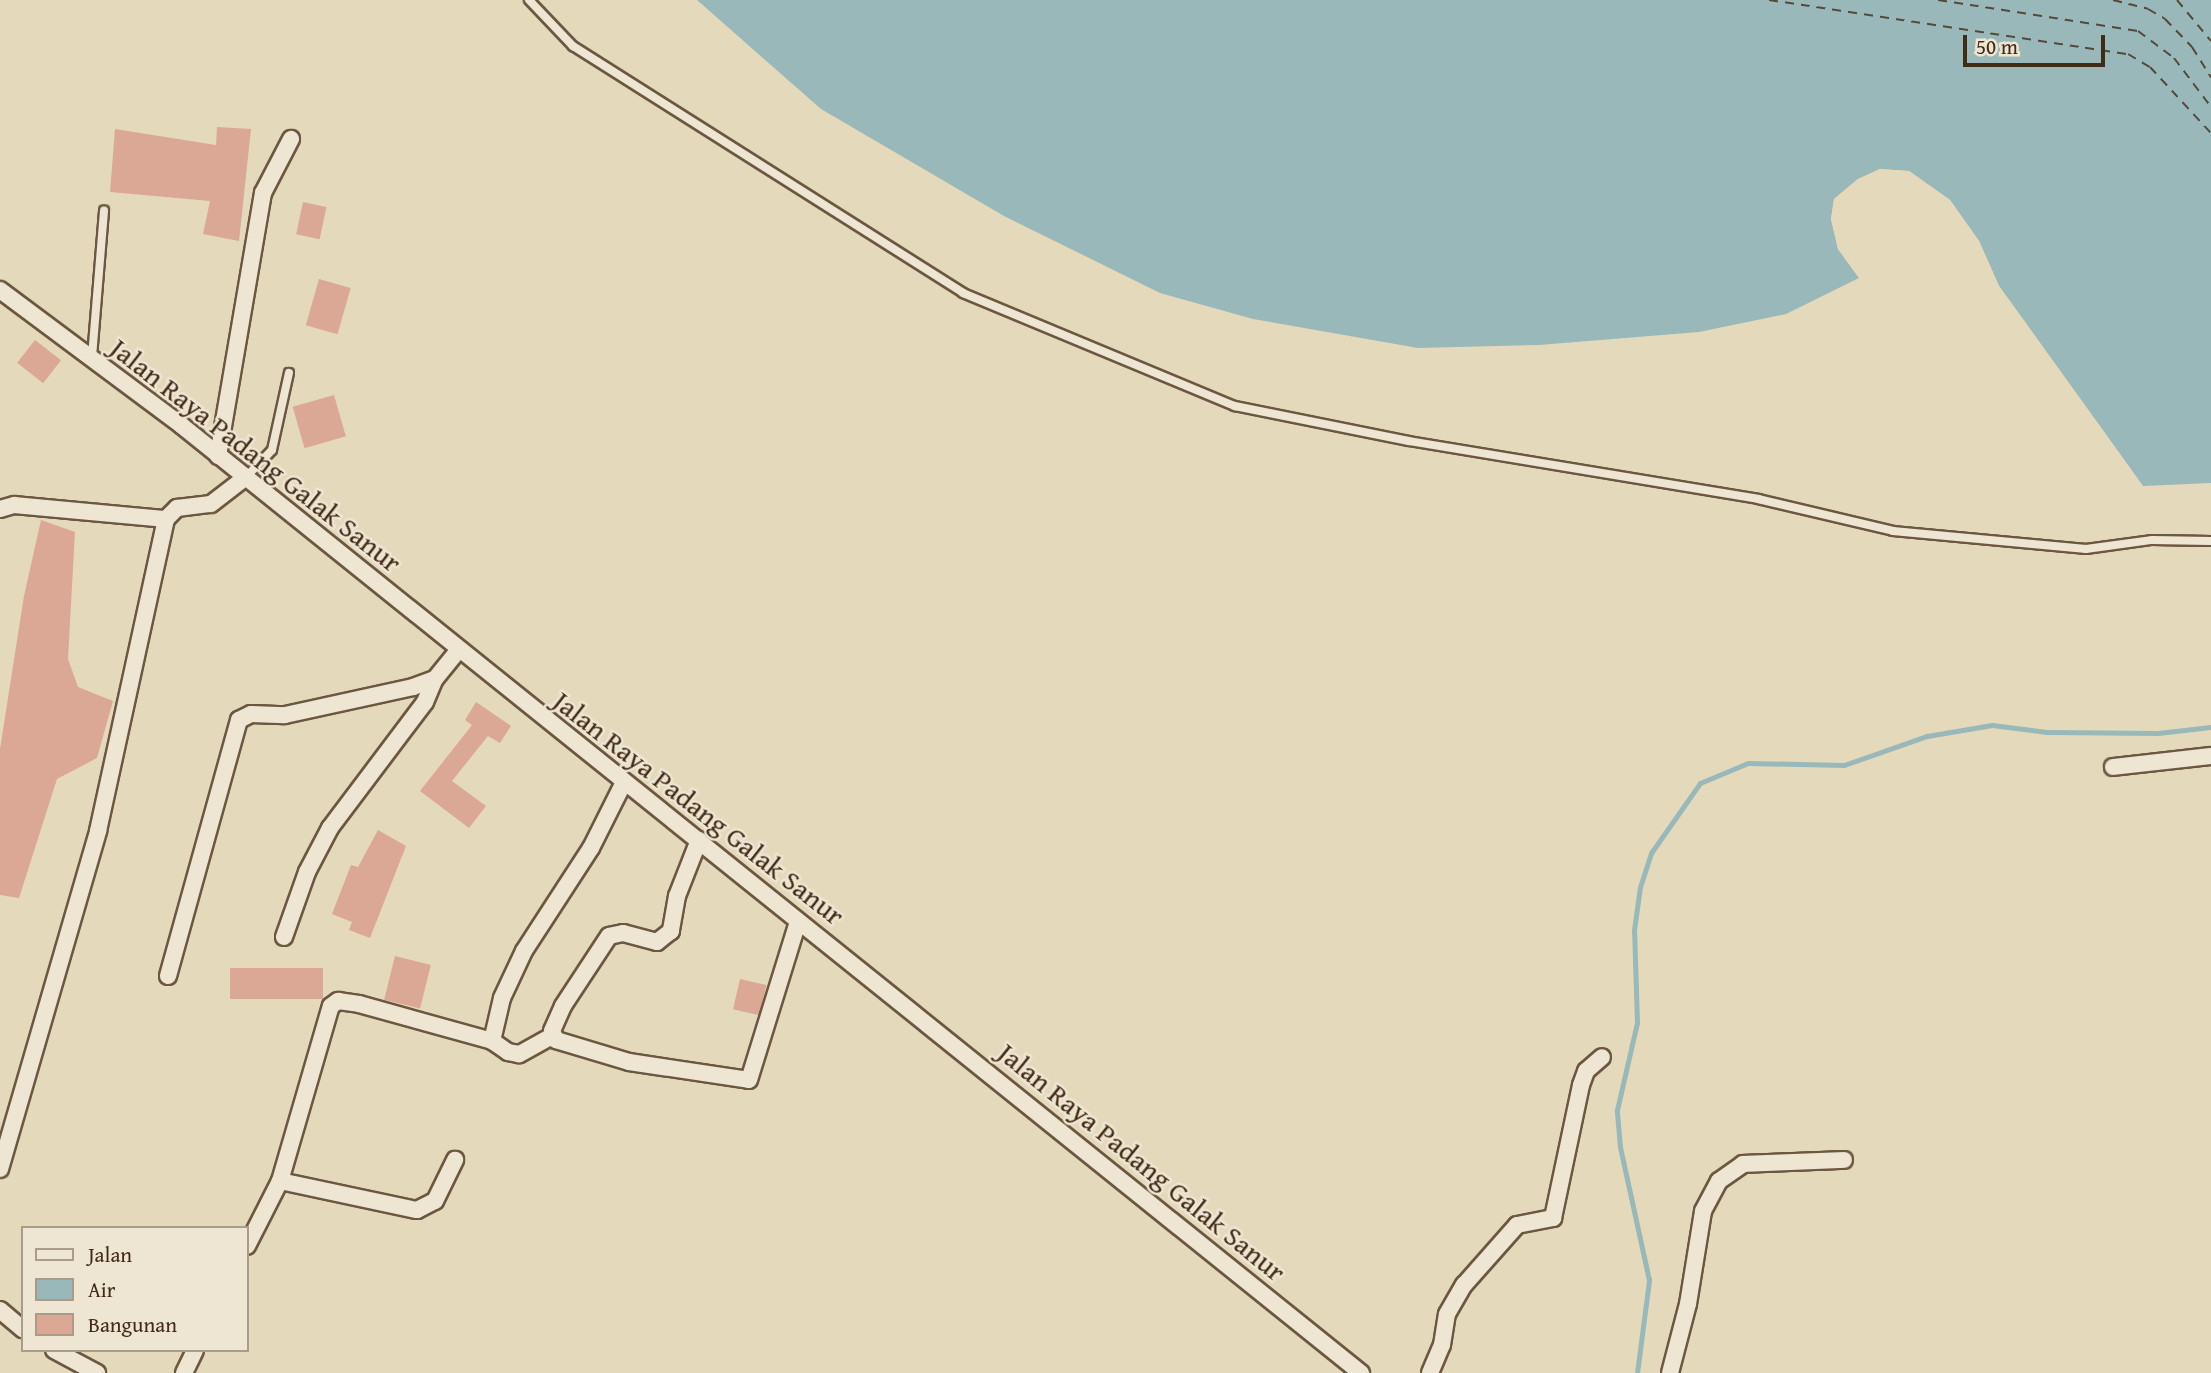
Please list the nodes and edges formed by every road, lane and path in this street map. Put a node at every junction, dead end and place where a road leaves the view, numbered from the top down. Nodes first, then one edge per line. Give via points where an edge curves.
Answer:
1 (529, 0) edge
2 (291, 139) dead end
3 (104, 210) dead end
4 (0, 290) edge
5 (92, 360) junction
6 (289, 373) dead end
7 (218, 456) junction
8 (246, 477) junction
9 (0, 509) edge
10 (166, 519) junction
11 (2211, 541) edge
12 (459, 649) junction
13 (435, 679) junction
14 (2211, 756) edge
15 (2113, 766) dead end
16 (624, 782) junction
17 (699, 840) junction
18 (799, 922) junction
19 (284, 937) dead end
20 (168, 976) dead end
21 (552, 1036) junction
22 (492, 1041) junction
23 (1602, 1057) dead end
24 (454, 1160) dead end
25 (1844, 1160) dead end
26 (0, 1169) edge
27 (280, 1181) junction
28 (248, 1243) edge
29 (0, 1310) edge
30 (21, 1327) edge
31 (57, 1352) edge
32 (194, 1352) edge
33 (78, 1368) edge
34 (97, 1373) edge
35 (184, 1373) edge
36 (1361, 1373) edge
37 (1430, 1373) edge
38 (1670, 1373) edge

1 - 11 lane via 573,47 963,293 1235,406 1409,441 1758,499 1893,531 2086,549 2152,540
2 - 7 street via 263,193
3 - 5 lane
4 - 5 street, Jalan Raya Padang Galak Sanur
5 - 7 street, Jalan Raya Padang Galak Sanur
6 - 8 lane via 272,450
7 - 8 street, Jalan Raya Padang Galak Sanur
8 - 10 street via 211,504 177,508
8 - 12 street, Jalan Raya Padang Galak Sanur
9 - 10 street via 14,505
10 - 26 street via 94,844
12 - 13 street
12 - 16 street, Jalan Raya Padang Galak Sanur
13 - 19 street via 425,702 330,828 307,872
13 - 20 street via 359,700 285,715 251,714 239,720
14 - 15 street
16 - 17 street, Jalan Raya Padang Galak Sanur
16 - 22 street via 591,848 524,951 502,998
17 - 18 street, Jalan Raya Padang Galak Sanur
17 - 21 street via 677,895 671,931 657,942 623,933 609,936 563,1006
18 - 21 street via 749,1080 629,1062 567,1045
18 - 36 street, Jalan Raya Padang Galak Sanur
21 - 22 street via 519,1054
22 - 27 street via 338,1001 331,1006
23 - 37 street via 1586,1071 1581,1085 1553,1218 1517,1225 1459,1291 1447,1314 1442,1345
24 - 27 street via 435,1201 417,1210
25 - 38 street via 1743,1164 1710,1192
27 - 28 street
29 - 30 street
31 - 33 street
32 - 35 street
33 - 34 street

